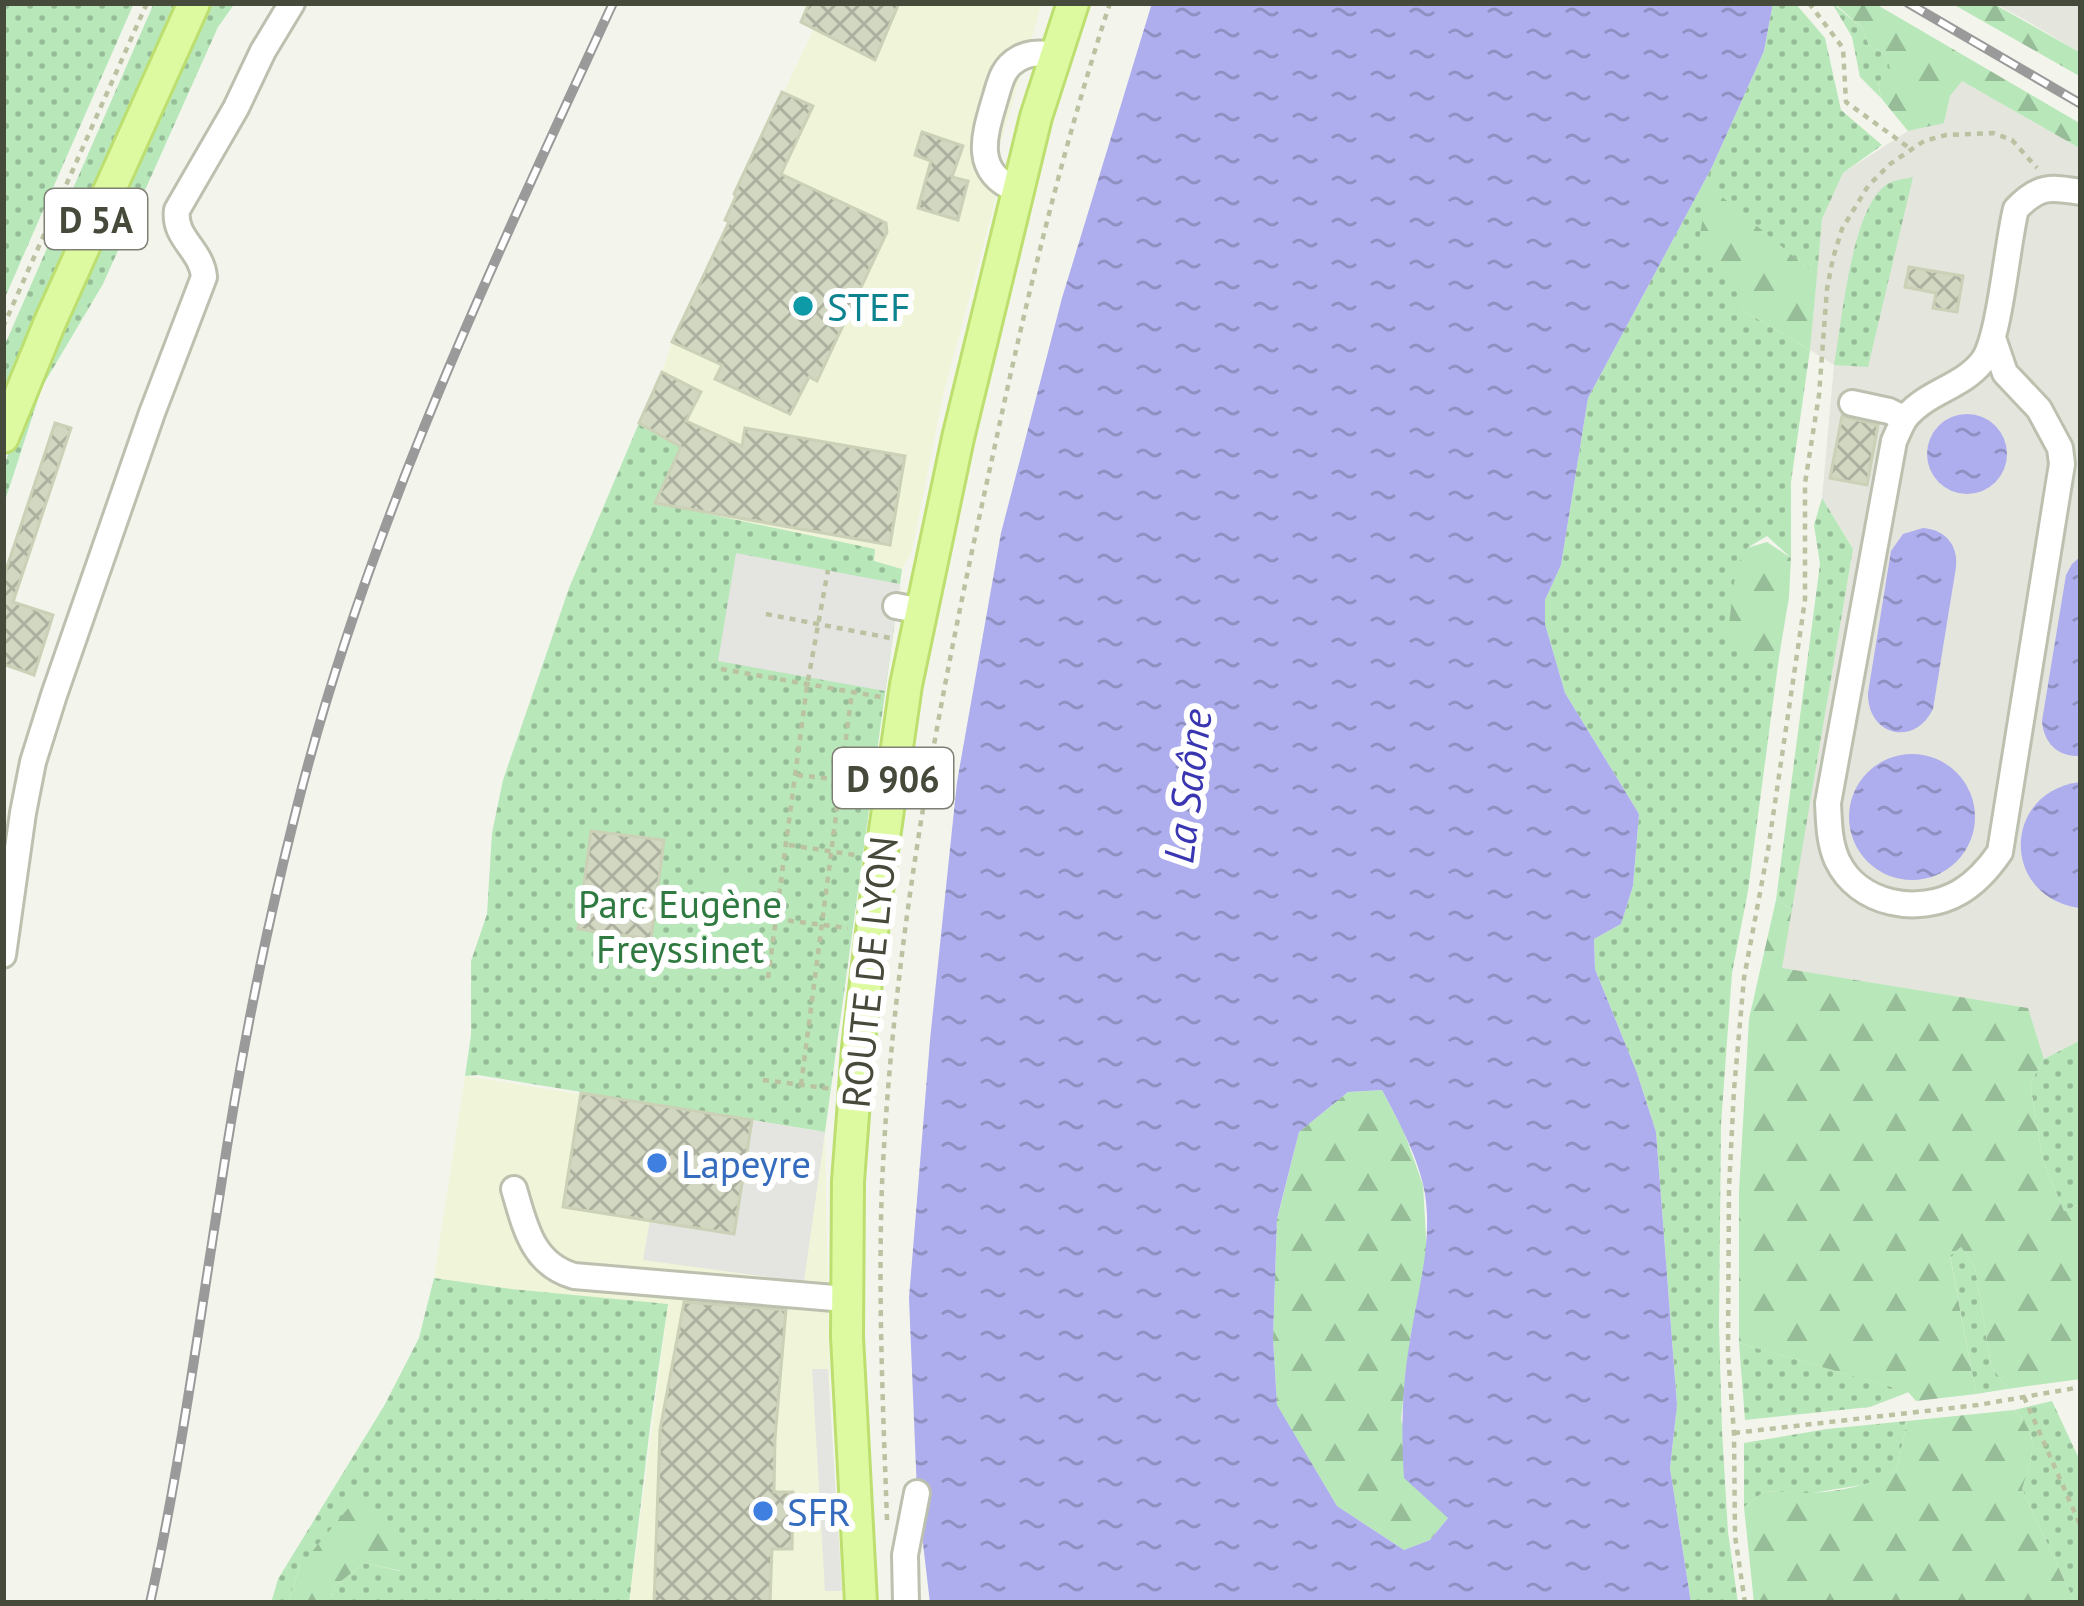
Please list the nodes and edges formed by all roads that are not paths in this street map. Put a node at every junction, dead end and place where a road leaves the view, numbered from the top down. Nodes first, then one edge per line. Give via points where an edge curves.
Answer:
1 (194, 3) edge
2 (292, 3) edge
3 (1073, 3) edge
4 (1056, 54) junction
5 (1017, 190) junction
6 (2081, 192) edge
7 (1993, 338) junction
8 (1852, 403) dead end
9 (1904, 418) junction
10 (3, 437) edge
11 (3, 955) edge
12 (514, 1189) dead end
13 (846, 1297) junction
14 (916, 1493) dead end
15 (861, 1603) edge
16 (906, 1603) edge

1 - 10 main road, D 5A
2 - 11 street via 176,210 204,277 33,762
3 - 4 main road, ROUTE DE LYON / D 906
4 - 5 main road, ROUTE DE LYON / D 906
4 - 5 street via 1035,52 1004,70 983,138 994,172
5 - 13 main road, ROUTE DE LYON / D 906 via 909,608 856,1068
6 - 7 street via 2050,188 2016,208
7 - 9 street via 1984,361
7 - 9 street via 2005,373 2039,409 2062,464 2000,852 1972,885 1928,903 1884,901 1852,883 1837,861 1828,803
8 - 9 street
12 - 13 street via 529,1237 560,1272
13 - 15 main road, ROUTE DE LYON / D 906
14 - 16 street

